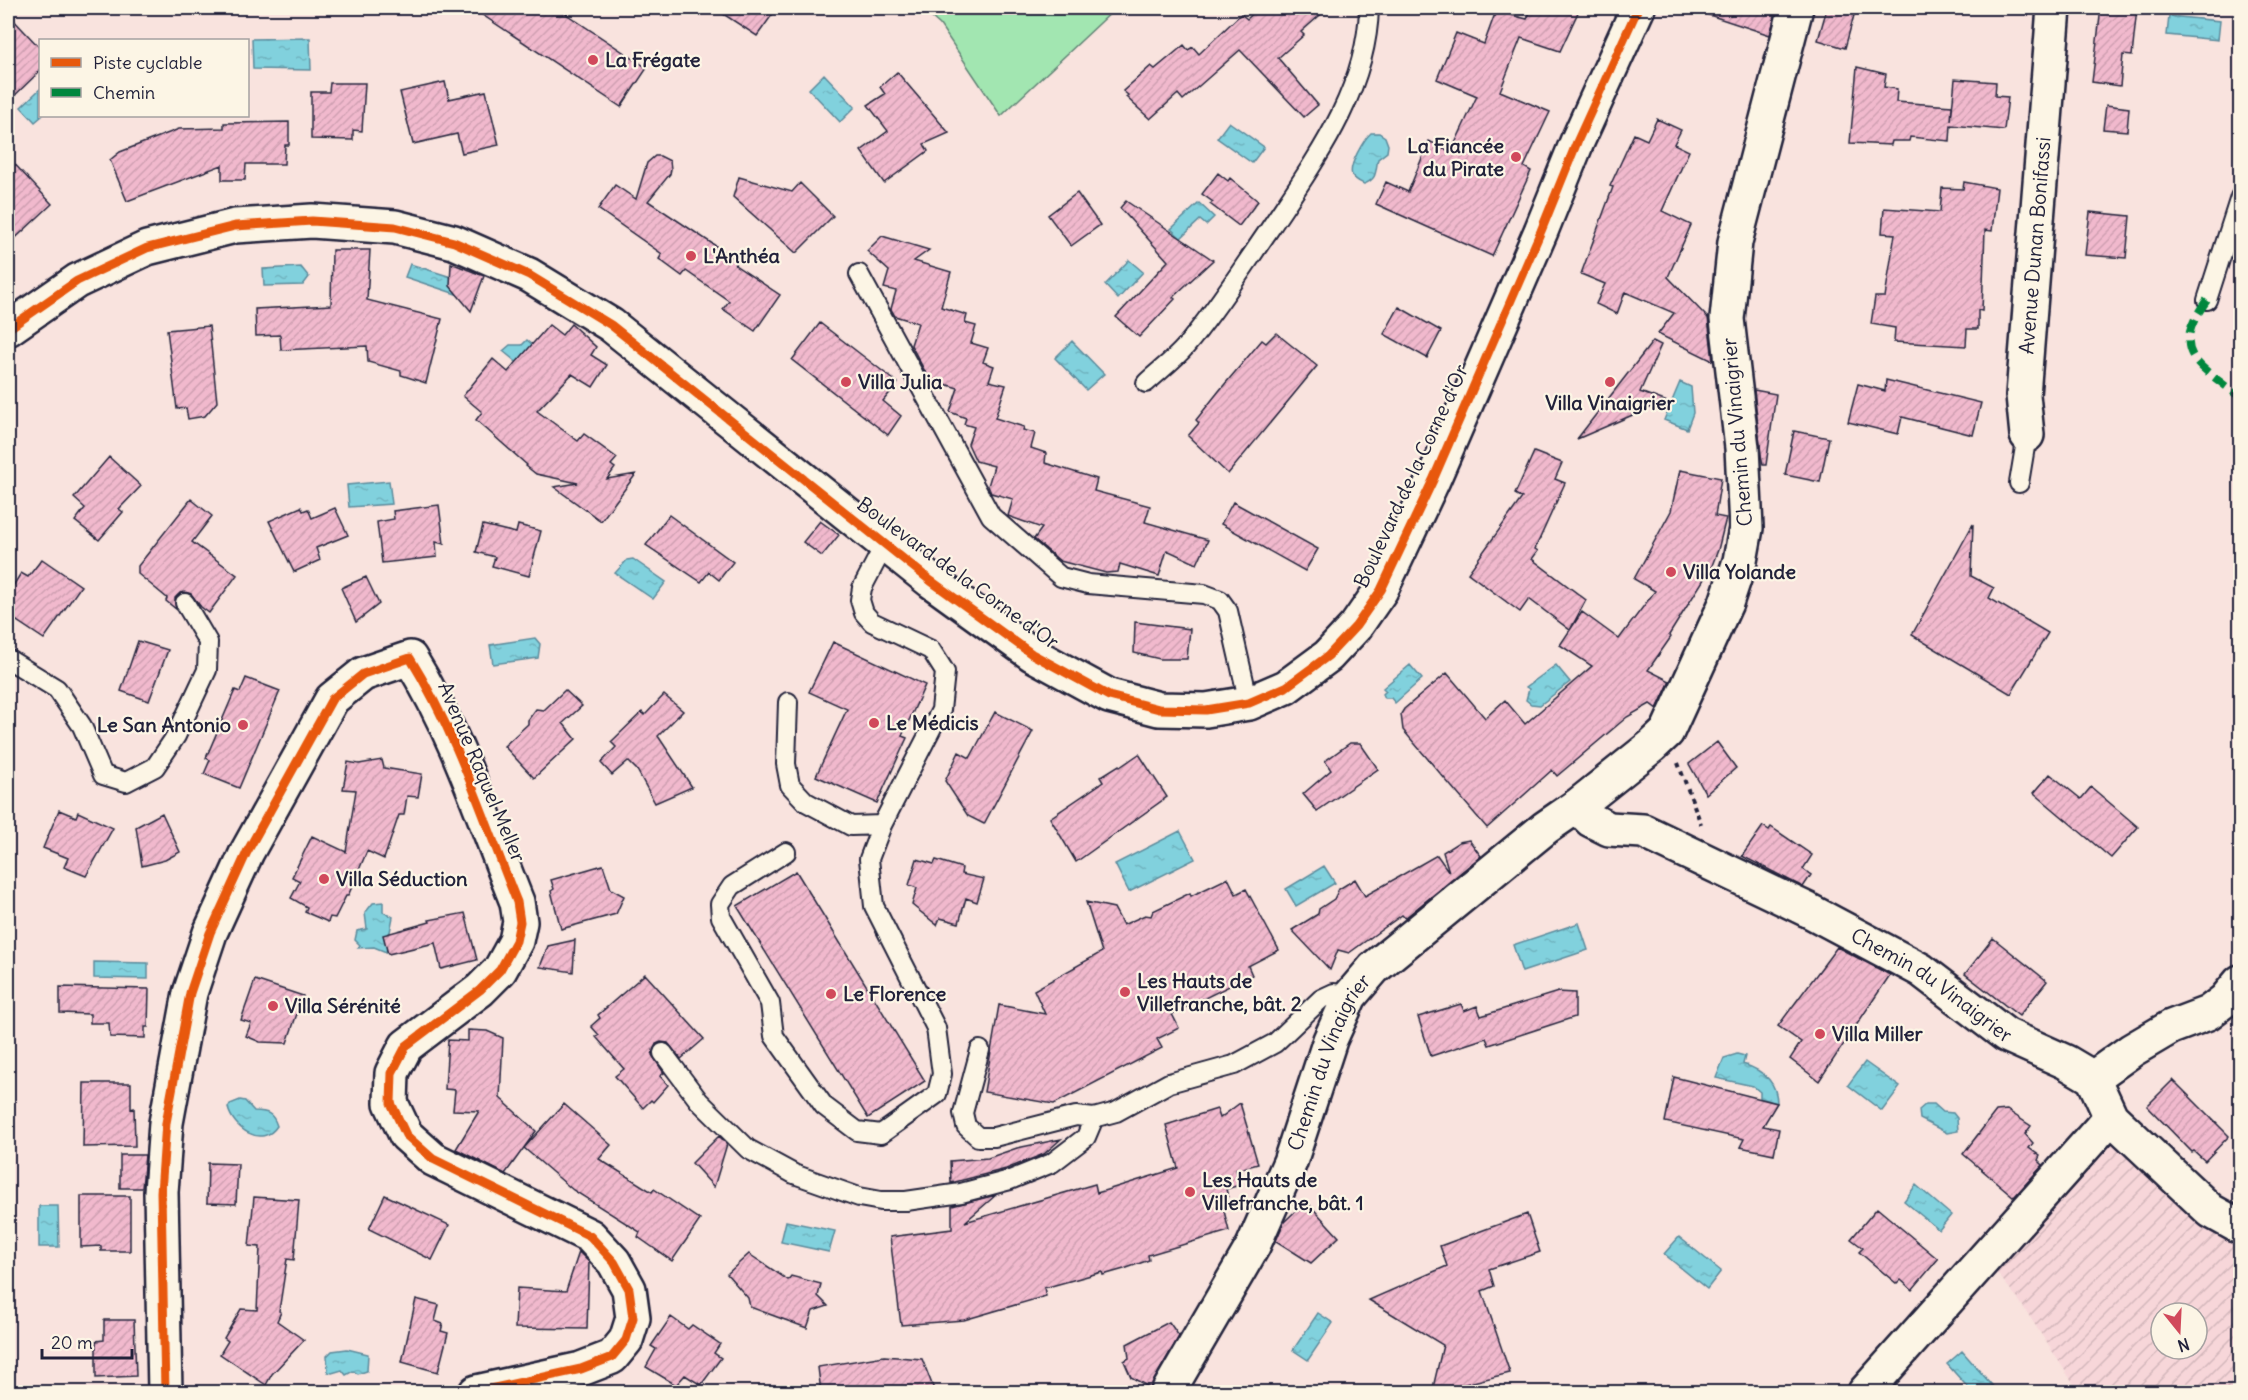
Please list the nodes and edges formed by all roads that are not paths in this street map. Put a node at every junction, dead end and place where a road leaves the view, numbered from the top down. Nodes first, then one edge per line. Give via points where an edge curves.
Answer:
1 (1369, 8) edge
2 (1638, 8) edge
3 (1796, 8) edge
4 (2054, 8) edge
5 (2241, 198) edge
6 (859, 274) dead end
7 (2207, 300) dead end
8 (8, 329) edge
9 (1146, 383) dead end
10 (2027, 435) joint
11 (2019, 483) dead end
12 (885, 544) junction
13 (185, 603) dead end
14 (8, 659) edge
15 (788, 702) dead end
16 (1249, 703) junction
17 (1577, 806) junction
18 (882, 825) junction
19 (786, 852) dead end
20 (2241, 982) edge
21 (1350, 996) junction
22 (980, 1050) dead end
23 (663, 1053) dead end
24 (2092, 1078) junction
25 (2111, 1117) junction
26 (1094, 1118) junction
27 (2241, 1227) edge
28 (165, 1392) edge
29 (476, 1392) edge
30 (1168, 1392) edge
31 (1865, 1392) edge

1 - 9 lane via 1369,28 1357,78 1322,150 1215,309 1185,348
2 - 16 street, Boulevard de la Corne d'Or via 1433,480 1381,590 1356,626 1328,656 1286,687
3 - 17 street, Chemin du Vinaigrier via 1735,242 1727,319 1746,496 1740,561 1726,603 1667,732
4 - 10 street, Avenue Dunan Bonifassi via 2023,395
5 - 7 lane
6 - 16 lane via 991,516 1061,577 1088,584 1204,594 1220,600 1228,611
8 - 12 street, Boulevard de la Corne d'Or via 77,281 147,248 235,226 312,221 395,227 454,242 529,275 611,325
10 - 11 lane, Avenue Dunan Bonifassi
12 - 16 street, Boulevard de la Corne d'Or via 1032,654 1109,696 1159,709 1206,710
12 - 18 lane via 862,588 864,613 872,622 931,650 945,672 945,680 941,710
13 - 14 lane via 208,642 207,670 176,736 155,767 126,782 103,775 82,726 57,689
15 - 18 lane via 786,764 790,785 806,802 851,826
17 - 21 street, Chemin du Vinaigrier via 1374,968
17 - 24 street, Chemin du Vinaigrier via 1591,820 1609,829 1643,831 1922,970 2006,1035
18 - 19 lane via 869,859 874,906 936,1028 942,1074 937,1094 881,1134 856,1131 824,1106 774,1036 770,1003 721,917 720,904 732,886
20 - 24 street via 2208,1013 2172,1027
21 - 26 lane via 1334,993 1321,999 1275,1043 1234,1065 1169,1083 1116,1112
21 - 30 street, Chemin du Vinaigrier via 1330,1040 1290,1162 1253,1246
22 - 26 lane via 963,1113 966,1126 978,1137 994,1137 1076,1116
23 - 26 lane via 699,1101 748,1149 794,1174 881,1201 961,1193 1052,1163 1086,1137
24 - 25 street
25 - 27 street via 2211,1211
25 - 31 street
28 - 29 street, Avenue Raquel Meller via 161,1192 166,1123 190,993 210,933 247,852 332,699 363,674 410,658 454,743 517,902 520,922 516,941 500,970 406,1046 392,1073 391,1103 406,1135 433,1159 590,1236 614,1262 624,1280 633,1318 626,1340 612,1357 581,1369

